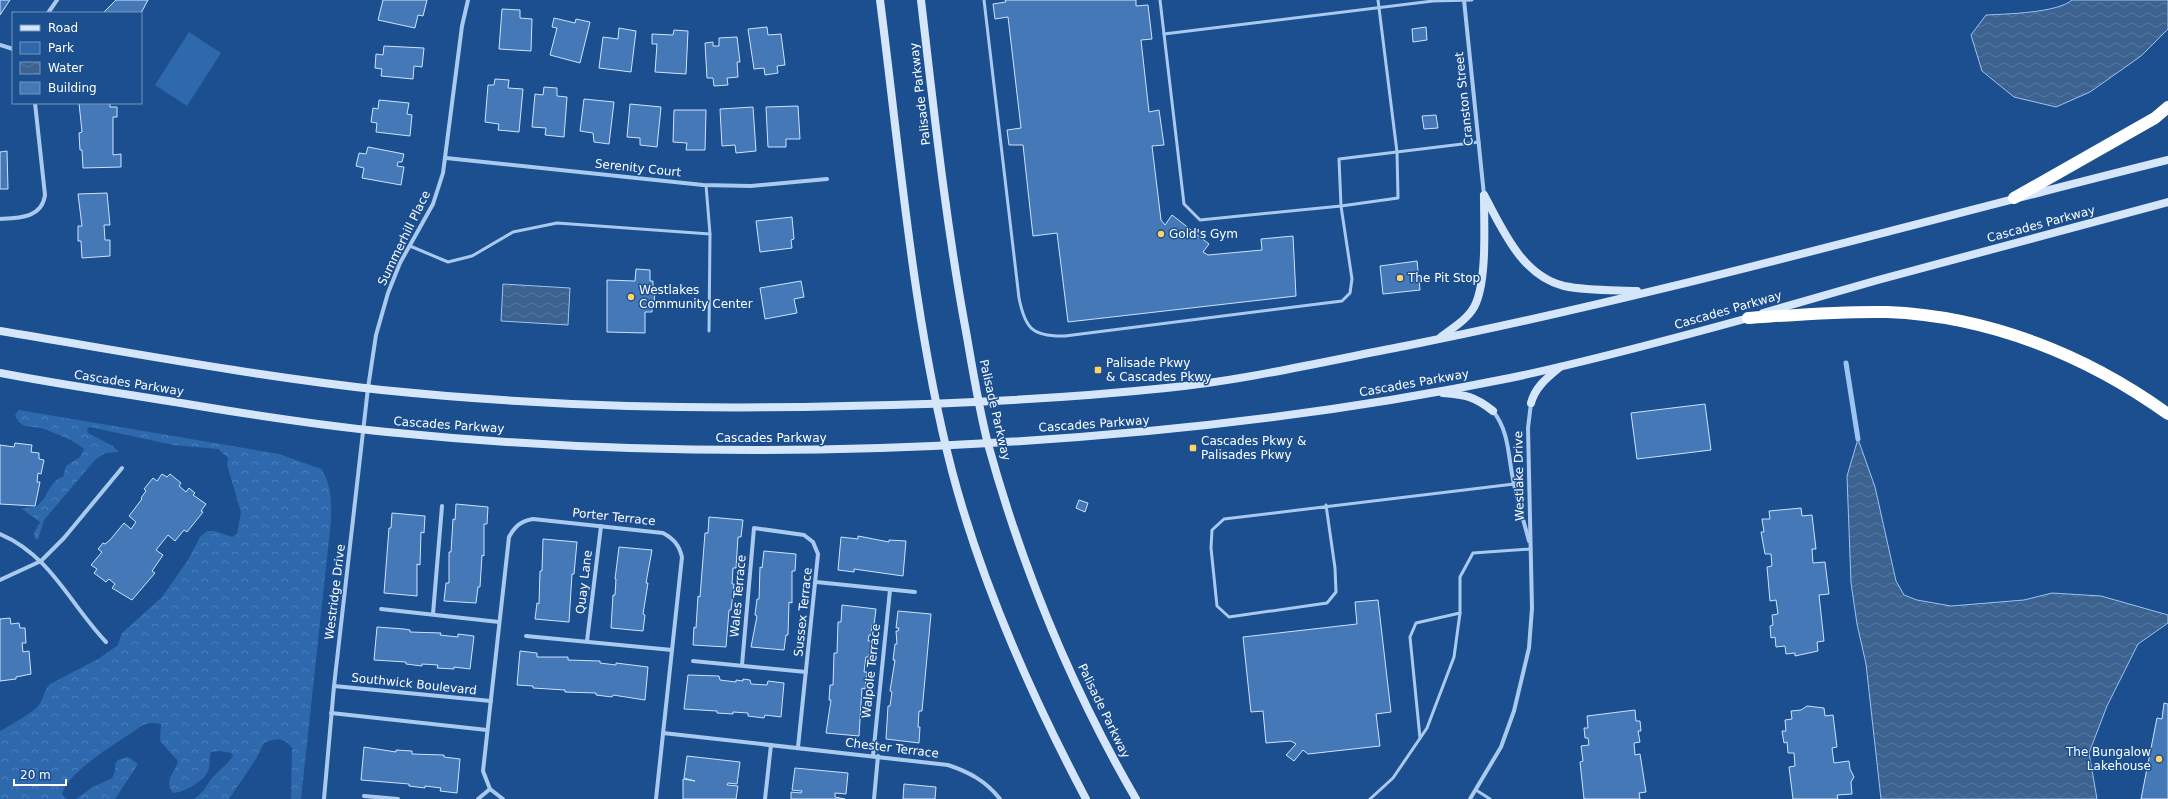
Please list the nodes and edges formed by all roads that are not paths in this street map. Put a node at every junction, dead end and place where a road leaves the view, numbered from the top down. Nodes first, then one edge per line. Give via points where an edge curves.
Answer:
1 (57, 0) edge
2 (468, 0) edge
3 (880, 0) edge
4 (921, 0) edge
5 (984, 0) edge
6 (1160, 0) edge
7 (1378, 0) edge
8 (1472, 0) edge
9 (1464, 1) edge
10 (1379, 9) junction
11 (49, 12) edge
12 (1164, 34) junction
13 (0, 45) edge
14 (12, 49) edge
15 (35, 104) edge
16 (2168, 107) edge
17 (1479, 142) junction
18 (1397, 152) junction
19 (446, 158) junction
20 (2168, 160) edge
21 (827, 179) dead end
22 (706, 185) junction
23 (1484, 196) junction
24 (2014, 198) junction
25 (2168, 202) edge
26 (1341, 206) junction
27 (0, 219) edge
28 (710, 234) junction
29 (410, 246) junction
30 (1650, 291) junction
31 (1748, 318) junction
32 (0, 330) edge
33 (709, 331) dead end
34 (1439, 339) junction
35 (1561, 366) junction
36 (0, 373) edge
37 (368, 388) junction
38 (1434, 392) junction
39 (979, 401) junction
40 (938, 403) junction
41 (1531, 403) joint
42 (1493, 411) joint
43 (2168, 414) edge
44 (364, 430) junction
45 (988, 443) junction
46 (946, 446) junction
47 (122, 468) dead end
48 (1514, 484) junction
49 (1326, 505) junction
50 (442, 506) dead end
51 (601, 526) junction
52 (754, 528) joint
53 (0, 534) edge
54 (1531, 549) junction
55 (41, 561) junction
56 (0, 580) edge
57 (816, 582) junction
58 (890, 590) junction
59 (915, 592) dead end
60 (381, 609) dead end
61 (1460, 613) junction
62 (433, 614) junction
63 (499, 622) junction
64 (526, 636) dead end
65 (587, 641) junction
66 (106, 642) dead end
67 (672, 650) junction
68 (693, 661) dead end
69 (742, 665) junction
70 (806, 672) junction
71 (334, 686) junction
72 (491, 702) junction
73 (332, 713) junction
74 (487, 730) junction
75 (663, 733) junction
76 (1420, 738) junction
77 (771, 744) junction
78 (798, 747) junction
79 (873, 756) junction
80 (878, 756) junction
81 (490, 789) junction
82 (1476, 790) junction
83 (364, 796) dead end
84 (324, 799) edge
85 (398, 799) edge
86 (478, 799) edge
87 (503, 799) edge
88 (656, 799) edge
89 (765, 799) edge
90 (874, 799) edge
91 (1000, 799) edge
92 (1086, 799) edge
93 (1136, 799) edge
94 (1370, 799) edge
95 (1470, 799) edge
96 (1490, 799) edge

1 - 11 street
2 - 19 street, Summerhill Place via 462,26
3 - 40 main road via 921,315
4 - 39 main road, Palisade Parkway via 951,249
5 - 26 lane via 1019,298 1023,316 1032,330 1046,336 1065,336 1342,301 1350,294 1352,279
6 - 12 lane
7 - 10 lane
8 - 9 lane
9 - 10 lane
9 - 17 street, Cranston Street
10 - 12 lane
10 - 18 lane
12 - 26 lane via 1184,204 1200,220
13 - 14 street
15 - 27 street via 44,203 34,213 20,218
16 - 24 highway via 2155,118
17 - 18 lane
17 - 23 street, Cranston Street
18 - 26 lane via 1398,198
18 - 26 lane via 1339,158
19 - 22 street, Serenity Court
19 - 29 street, Summerhill Place via 433,204
20 - 24 main road
21 - 22 street, Serenity Court via 750,186
22 - 28 lane
23 - 30 main road via 1523,261 1541,276 1563,286
23 - 34 main road via 1484,257 1476,303 1466,318
24 - 30 main road
25 - 31 main road, Cascades Parkway via 1878,280
28 - 29 lane via 557,223 512,232 472,256 448,262
28 - 33 lane
29 - 37 street, Summerhill Place via 400,263 386,300 376,334
30 - 34 main road
31 - 35 main road, Cascades Parkway
31 - 43 highway via 1888,312 1976,324 2019,336 2069,356 2117,380
32 - 37 main road via 245,371
34 - 39 main road via 1233,379 1167,388
35 - 38 main road, Cascades Parkway
35 - 41 main road via 1543,381 1533,394
36 - 44 main road, Cascades Parkway via 240,413
37 - 40 main road via 552,404 637,407 734,408
37 - 44 street, Westridge Drive
38 - 42 main road via 1464,395 1478,400
38 - 45 main road, Cascades Parkway via 1354,406 1189,428
39 - 40 main road
39 - 45 main road, Palisade Parkway
40 - 46 main road
41 - 54 street, Westlake Drive via 1528,428
42 - 48 street, Westlake Drive via 1505,431
44 - 46 main road, Cascades Parkway via 597,448 729,451
44 - 71 street, Westridge Drive
45 - 46 main road, Cascades Parkway
45 - 93 main road, Palisade Parkway via 1012,523 1059,644 1095,722
46 - 92 main road via 971,534 999,611 1057,743
47 - 55 street via 64,538
48 - 49 lane
48 - 54 street, Westlake Drive
49 - 49 lane via 1224,519 1212,530 1211,548 1217,606 1229,617 1326,603 1336,592
50 - 62 street
51 - 63 street, Porter Terrace via 533,519 523,521 515,527 509,537
51 - 65 street, Quay Lane
51 - 67 street, Porter Terrace via 663,533 679,546 682,557
52 - 57 street, Sussex Terrace via 795,532 813,542 818,554
52 - 69 street, Wales Terrace
53 - 55 street via 14,540
54 - 61 lane via 1473,553 1460,577
54 - 82 street, Westlake Drive via 1532,608 1529,648 1521,686 1500,747
55 - 56 street
55 - 66 street
57 - 58 street
57 - 70 street, Sussex Terrace
58 - 59 street
58 - 79 street, Walpole Terrace
60 - 62 street
61 - 76 lane via 1454,657 1427,728
61 - 76 lane via 1416,623 1412,631 1411,648
62 - 63 street
63 - 72 street, Porter Terrace
64 - 65 street
65 - 67 street
67 - 75 street, Porter Terrace
68 - 69 street
69 - 70 street
70 - 78 street, Sussex Terrace
71 - 72 street, Southwick Boulevard
71 - 73 street, Westridge Drive
72 - 74 street, Porter Terrace
73 - 74 street
73 - 84 street, Westridge Drive
74 - 81 street, Porter Terrace via 483,771
75 - 77 street, Chester Terrace
75 - 88 street, Porter Terrace
76 - 94 lane via 1393,778
77 - 78 street, Chester Terrace
77 - 89 street
78 - 79 street, Chester Terrace
79 - 80 street, Chester Terrace
80 - 90 street
80 - 91 street, Chester Terrace via 948,764 969,772 986,784
81 - 86 street
81 - 87 street
82 - 95 street, Westlake Drive
82 - 96 lane
83 - 85 street

